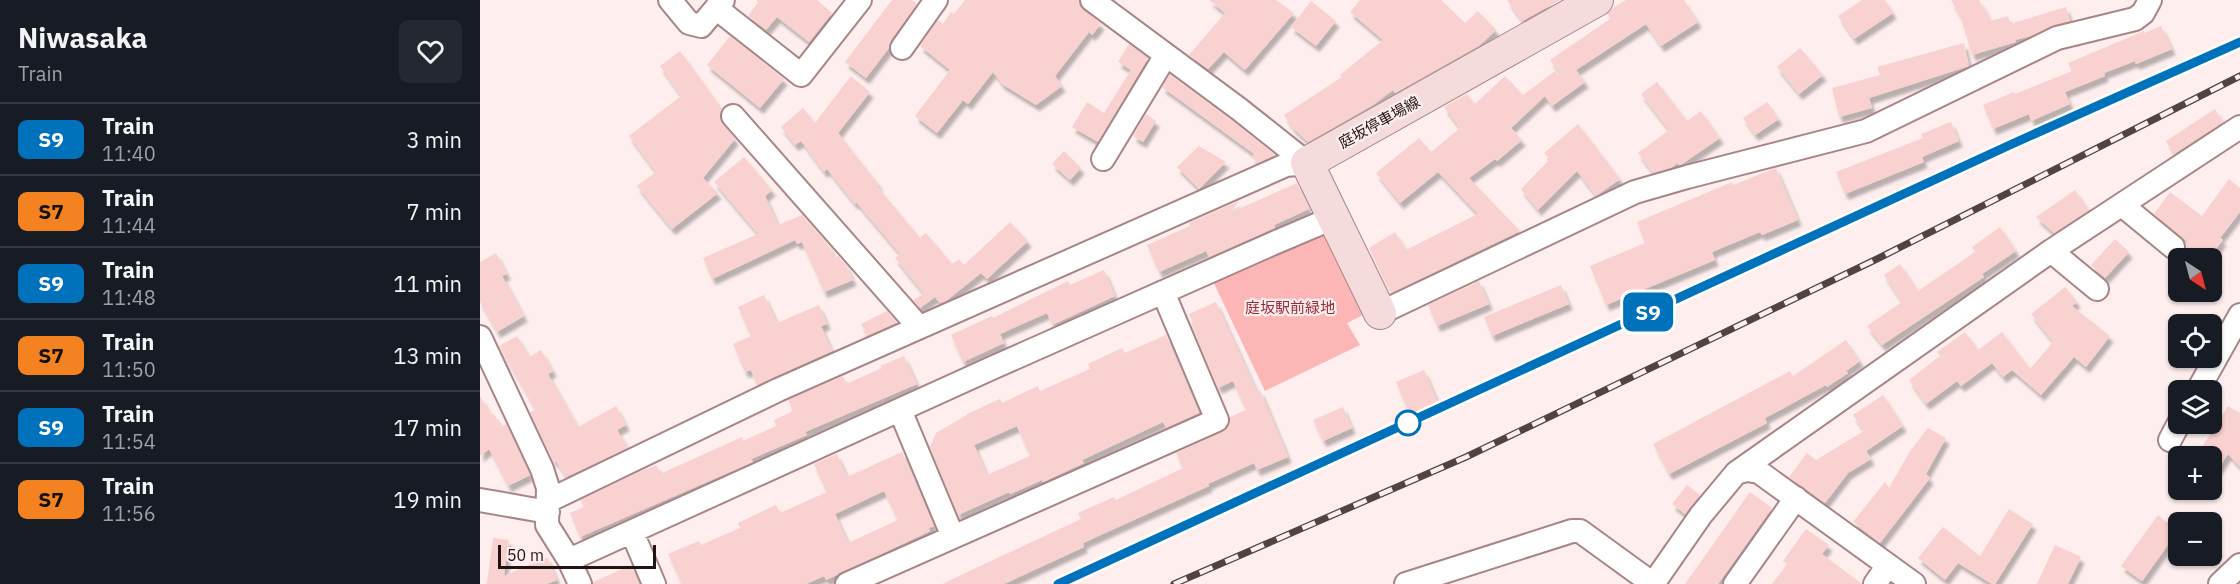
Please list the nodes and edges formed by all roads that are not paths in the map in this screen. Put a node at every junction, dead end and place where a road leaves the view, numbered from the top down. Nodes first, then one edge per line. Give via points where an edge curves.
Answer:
1 (670, 0) edge
2 (860, 0) edge
3 (936, 0) edge
4 (1597, 0) edge
5 (2150, 0) edge
6 (1103, 3) edge
7 (720, 4) edge
8 (902, 48) dead end
9 (1166, 55) junction
10 (733, 116) dead end
11 (2240, 127) edge
12 (1103, 159) dead end
13 (1307, 163) junction
14 (2122, 205) junction
15 (1333, 218) junction
16 (2173, 247) dead end
17 (2051, 251) junction
18 (2097, 289) dead end
19 (1162, 292) junction
20 (1380, 313) joint
21 (2240, 315) edge
22 (920, 327) junction
23 (480, 338) edge
24 (2204, 380) edge
25 (900, 410) junction
26 (1736, 473) junction
27 (1796, 498) junction
28 (480, 500) edge
29 (548, 506) junction
30 (632, 532) junction
31 (953, 537) junction
32 (569, 560) junction
33 (1888, 565) junction
34 (2240, 565) edge
35 (1412, 583) edge
36 (580, 584) edge
37 (654, 584) edge
38 (847, 584) edge
39 (1653, 584) edge
40 (1735, 584) edge
41 (1875, 584) edge
42 (1914, 584) edge
43 (2220, 584) edge

1 - 7 street via 689,22 701,26
2 - 7 street via 801,75
3 - 8 street
4 - 13 main road, 庭坂停車場線
5 - 20 street via 2135,19 2057,38 1866,131 1635,192
6 - 9 street
9 - 12 street
9 - 13 street
10 - 22 street
11 - 14 street
13 - 15 main road
13 - 22 street via 1286,165
14 - 16 street
14 - 17 street
15 - 19 street
15 - 20 main road
17 - 18 street
17 - 26 street
19 - 25 street
19 - 31 street via 1217,420
21 - 24 street
22 - 29 street via 778,390
23 - 29 street via 542,469
25 - 30 street
25 - 31 street
26 - 27 street via 1759,472
26 - 39 street
27 - 33 street
27 - 40 street
28 - 29 street
29 - 32 street via 547,525
30 - 32 street
30 - 37 street
31 - 38 street
32 - 36 street
33 - 41 street
33 - 42 street
34 - 43 street
35 - 39 street via 1580,531

